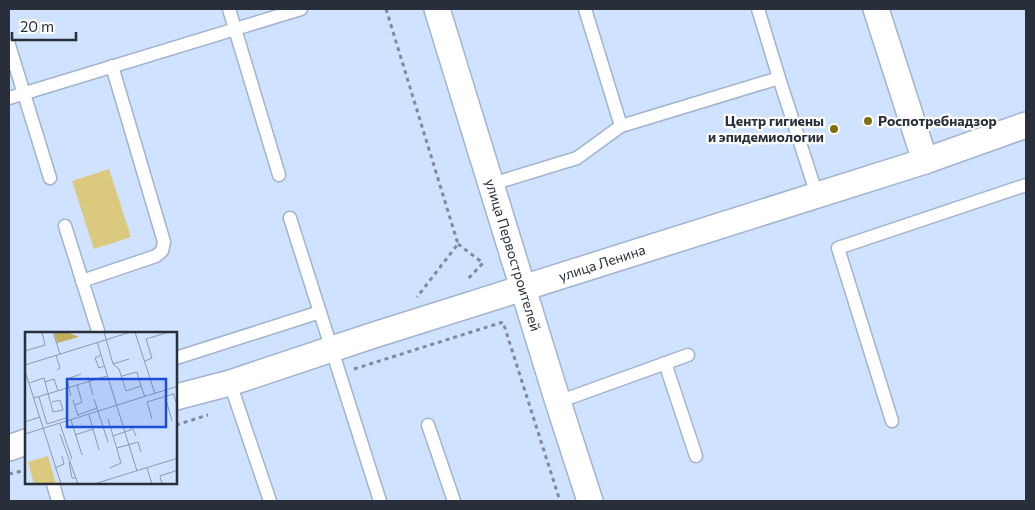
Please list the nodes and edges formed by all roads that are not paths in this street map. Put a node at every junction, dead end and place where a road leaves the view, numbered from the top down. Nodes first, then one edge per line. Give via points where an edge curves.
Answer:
1 (229, 9) edge
2 (301, 9) edge
3 (437, 9) edge
4 (585, 9) edge
5 (758, 9) edge
6 (876, 9) edge
7 (235, 29) junction
8 (9, 44) edge
9 (112, 66) junction
10 (780, 78) junction
11 (24, 93) junction
12 (9, 98) edge
13 (621, 126) junction
14 (1026, 126) edge
15 (924, 161) junction
16 (279, 175) dead end
17 (50, 178) dead end
18 (492, 184) junction
19 (1026, 186) edge
20 (817, 195) junction
21 (290, 218) dead end
22 (66, 226) dead end
23 (82, 280) junction
24 (524, 288) junction
25 (320, 312) junction
26 (98, 332) edge
27 (333, 350) junction
28 (688, 355) dead end
29 (178, 357) edge
30 (665, 363) junction
31 (230, 383) junction
32 (178, 396) edge
33 (558, 402) junction
34 (892, 421) dead end
35 (428, 425) dead end
36 (25, 442) edge
37 (9, 448) edge
38 (696, 456) dead end
39 (53, 485) edge
40 (58, 501) edge
41 (270, 501) edge
42 (380, 501) edge
43 (454, 501) edge
44 (590, 501) edge

1 - 7 lane
2 - 7 lane
3 - 18 street, улица Первостроителей
4 - 13 lane
5 - 10 lane
6 - 15 street
7 - 9 lane
7 - 16 lane
8 - 11 lane
9 - 11 lane
9 - 23 lane via 164,242 162,251 156,256
10 - 13 lane
10 - 20 lane
11 - 12 lane
11 - 17 lane
13 - 18 lane via 578,158
14 - 15 street, улица Ленина
15 - 20 street, улица Ленина
18 - 24 street, улица Первостроителей
19 - 34 lane via 838,248
20 - 24 street, улица Ленина
21 - 25 lane
22 - 23 lane
23 - 26 lane
24 - 27 street, улица Ленина
24 - 33 street, улица Первостроителей
25 - 27 lane
25 - 29 lane
27 - 31 street, улица Ленина
27 - 42 lane
28 - 30 lane
30 - 33 lane
30 - 38 lane
31 - 32 street, улица Ленина
31 - 41 lane
33 - 44 street, улица Первостроителей
35 - 43 lane
36 - 37 street
39 - 40 lane

